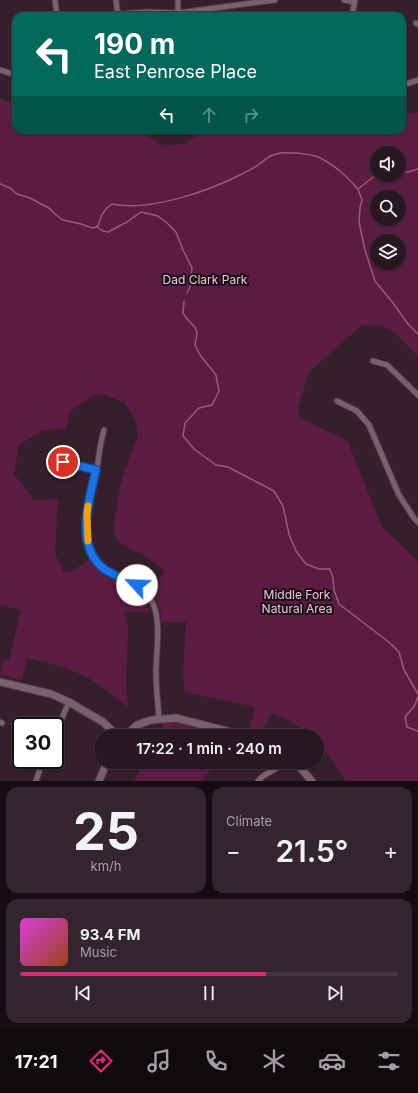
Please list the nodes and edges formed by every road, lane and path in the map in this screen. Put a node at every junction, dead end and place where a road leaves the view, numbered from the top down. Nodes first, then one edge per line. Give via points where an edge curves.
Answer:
1 (55, 0) edge
2 (116, 0) edge
3 (178, 0) edge
4 (275, 0) edge
5 (344, 0) edge
6 (355, 1) edge
7 (242, 2) edge
8 (56, 12) edge
9 (118, 12) edge
10 (178, 12) edge
11 (184, 12) edge
12 (353, 12) edge
13 (0, 70) edge
14 (12, 74) edge
15 (418, 80) edge
16 (406, 84) edge
17 (373, 361) dead end
18 (418, 395) edge
19 (337, 400) dead end
20 (104, 430) dead end
21 (50, 465) dead end
22 (96, 470) junction
23 (418, 522) edge
24 (0, 682) edge
25 (69, 702) junction
26 (62, 717) edge
27 (158, 719) junction
28 (110, 729) edge
29 (133, 729) edge
30 (219, 729) edge
31 (40, 769) edge
32 (104, 769) edge
33 (275, 769) edge
34 (301, 769) edge
35 (36, 781) edge
36 (99, 781) edge
37 (258, 781) edge
38 (312, 781) edge

1 - 8 street
2 - 9 street
3 - 10 street
4 - 7 street
5 - 6 street
6 - 12 street
7 - 11 street
13 - 14 street
15 - 16 street
17 - 18 street via 387,365
19 - 23 street via 357,411 369,425 399,495
20 - 22 street
21 - 22 street via 63,462
22 - 27 street via 87,514 88,547 94,559 105,570 137,585 147,593 154,607 158,628
24 - 25 street via 51,694
25 - 26 street
25 - 28 street
27 - 29 street via 137,725
27 - 30 street via 176,718
31 - 35 street
32 - 36 street
33 - 37 street
34 - 38 street

